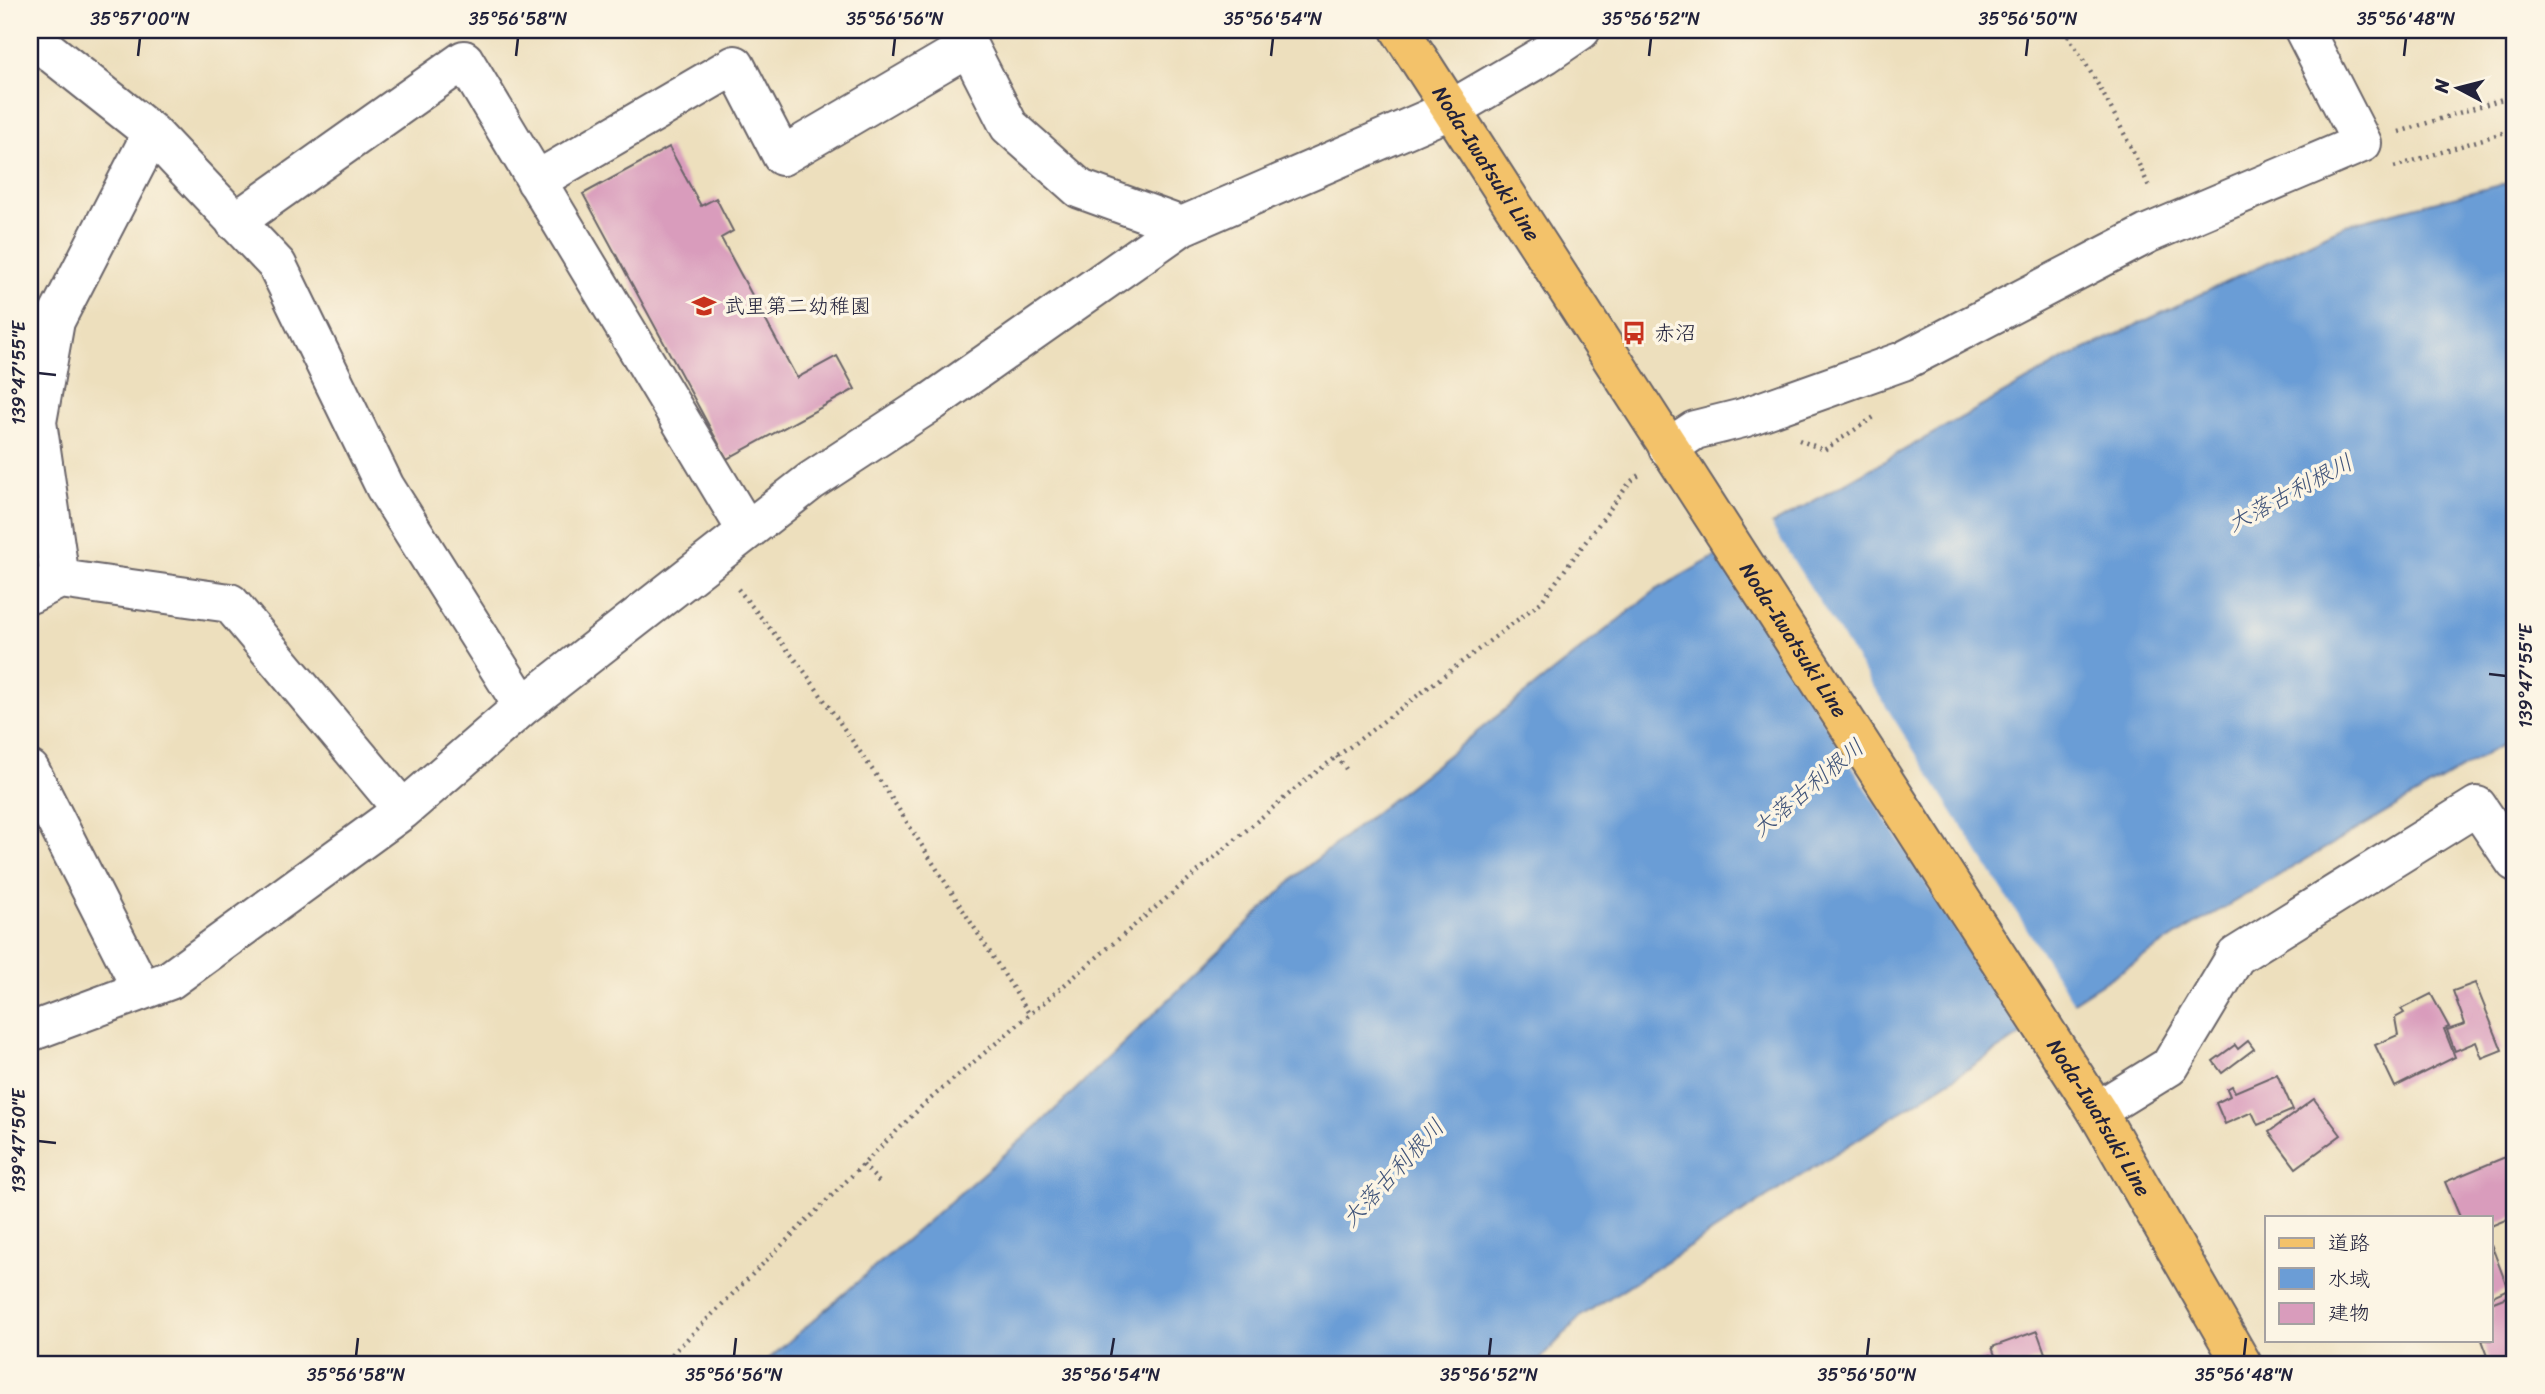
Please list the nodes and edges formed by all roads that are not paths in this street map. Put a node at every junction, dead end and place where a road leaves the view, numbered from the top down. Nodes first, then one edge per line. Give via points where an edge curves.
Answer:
1 (1399, 30) edge
2 (1581, 30) edge
3 (2304, 30) edge
4 (30, 36) edge
5 (964, 38) edge
6 (1452, 110) junction
7 (152, 133) junction
8 (536, 181) junction
9 (235, 222) junction
10 (1182, 226) junction
11 (1668, 448) junction
12 (747, 531) junction
13 (45, 586) edge
14 (523, 706) junction
15 (30, 770) edge
16 (403, 810) junction
17 (2515, 862) edge
18 (142, 990) junction
19 (30, 1032) edge
20 (2097, 1111) junction
21 (2242, 1364) edge

1 - 6 main road, Noda-Iwatsuki Line
2 - 6 street
3 - 11 street via 2362,143 2147,233 1903,361 1743,418 1695,430
4 - 7 street
5 - 8 street via 782,156 735,65
5 - 10 street via 1009,126 1080,189
6 - 10 street
6 - 11 main road, Noda-Iwatsuki Line
7 - 9 street
7 - 13 street via 55,321 37,422
8 - 9 street via 464,60
8 - 12 street
9 - 14 street via 277,265 385,487
10 - 12 street via 811,481
11 - 20 main road, Noda-Iwatsuki Line
12 - 14 street
13 - 16 street via 230,603
14 - 16 street
15 - 18 street
16 - 18 street via 170,980
17 - 20 street via 2477,806 2236,956 2169,1066
18 - 19 street
20 - 21 main road, Noda-Iwatsuki Line

